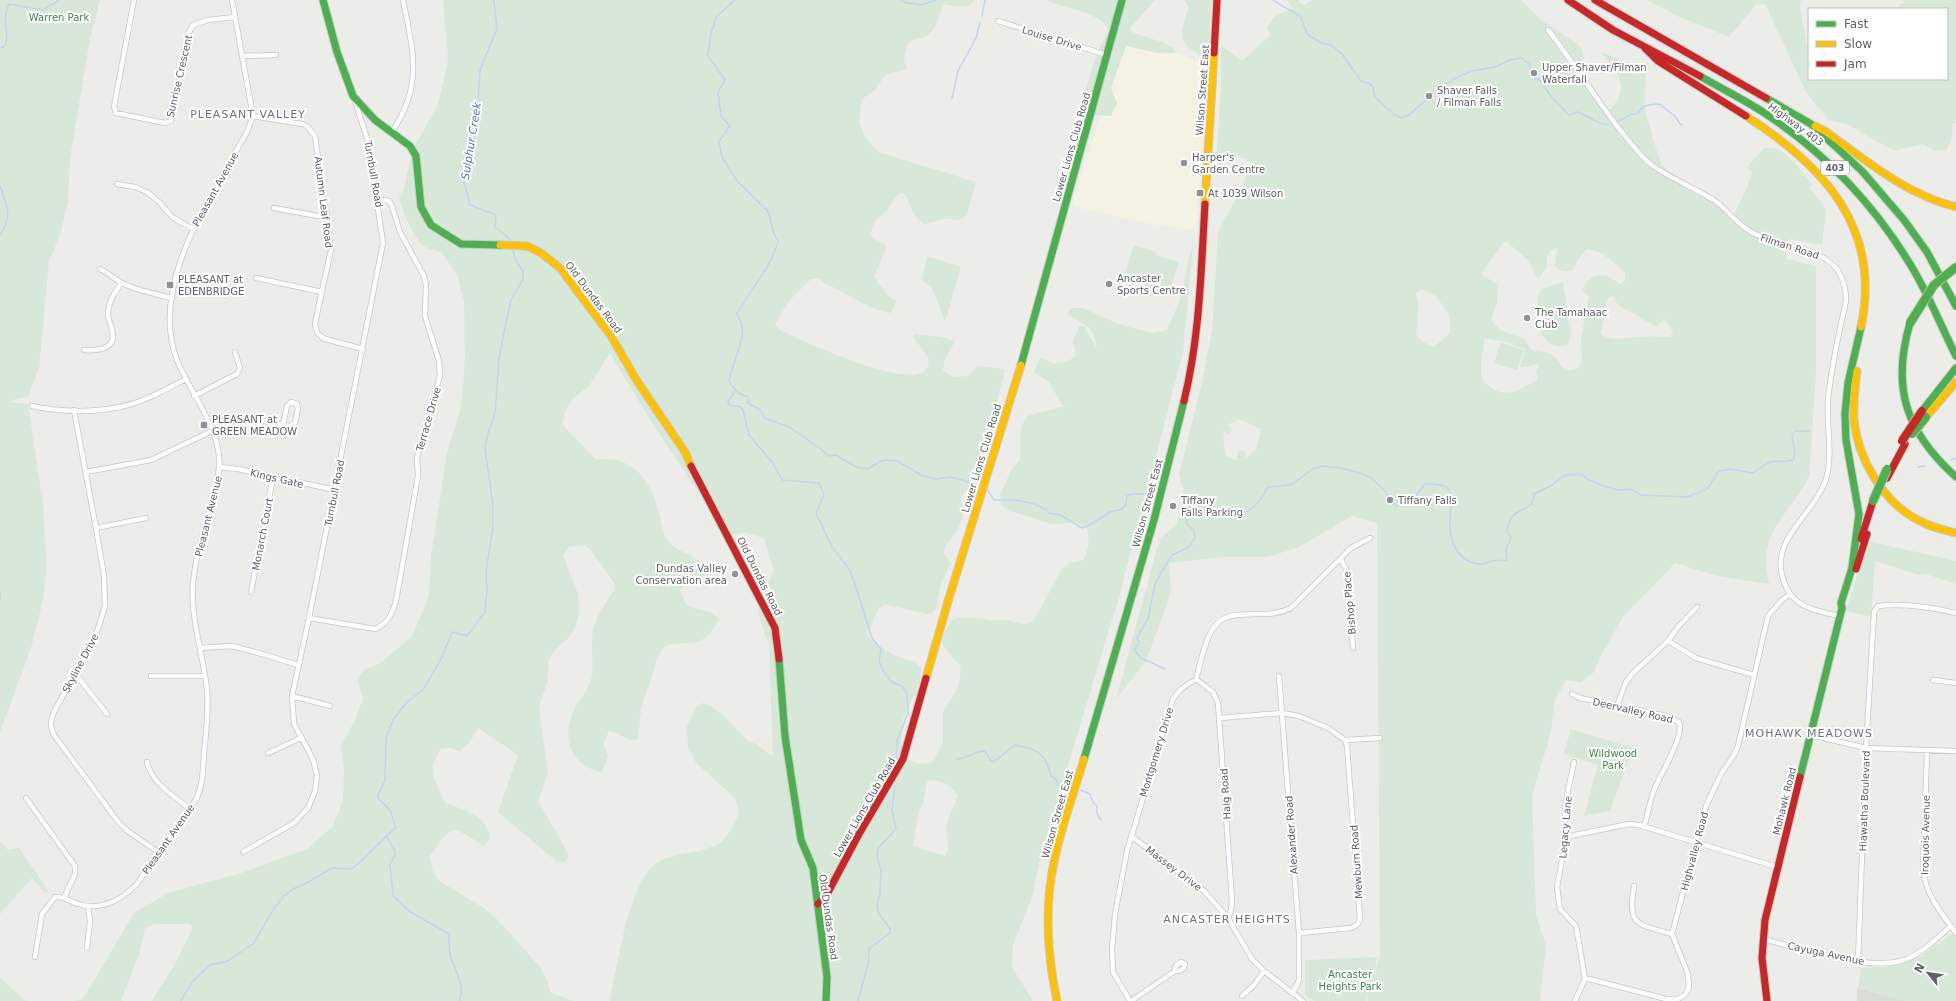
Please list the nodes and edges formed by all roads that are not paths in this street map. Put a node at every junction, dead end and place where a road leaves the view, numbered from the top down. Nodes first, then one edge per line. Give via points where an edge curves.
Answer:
1 (134, 0) edge
2 (232, 0) edge
3 (324, 0) edge
4 (403, 0) edge
5 (1122, 0) edge
6 (1217, 0) edge
7 (1568, 0) edge
8 (1595, 0) edge
9 (234, 17) junction
10 (998, 21) dead end
11 (1548, 30) dead end
12 (1645, 48) junction
13 (276, 55) dead end
14 (1107, 55) junction
15 (242, 56) junction
16 (353, 96) junction
17 (253, 116) junction
18 (1811, 124) junction
19 (391, 132) junction
20 (117, 184) dead end
21 (378, 198) junction
22 (1956, 206) edge
23 (274, 208) dead end
24 (327, 213) junction
25 (193, 229) junction
26 (1956, 267) edge
27 (100, 269) dead end
28 (256, 278) dead end
29 (122, 283) junction
30 (322, 292) junction
31 (172, 298) junction
32 (1956, 306) edge
33 (1859, 342) junction
34 (363, 349) junction
35 (84, 350) dead end
36 (236, 352) dead end
37 (1956, 356) edge
38 (1956, 368) edge
39 (186, 379) junction
40 (1956, 382) edge
41 (194, 396) junction
42 (32, 406) dead end
43 (74, 410) junction
44 (1924, 414) junction
45 (283, 425) junction
46 (211, 430) junction
47 (1904, 443) junction
48 (219, 467) junction
49 (86, 472) junction
50 (273, 477) junction
51 (1956, 477) edge
52 (335, 490) junction
53 (1875, 503) junction
54 (146, 518) dead end
55 (96, 528) junction
56 (1956, 534) edge
57 (1370, 538) dead end
58 (1341, 558) junction
59 (1852, 568) junction
60 (251, 592) dead end
61 (1789, 595) junction
62 (1697, 607) dead end
63 (1842, 608) junction
64 (1956, 613) edge
65 (1840, 616) junction
66 (309, 618) junction
67 (1668, 642) junction
68 (200, 648) junction
69 (1353, 648) dead end
70 (298, 665) junction
71 (75, 673) junction
72 (1754, 675) junction
73 (151, 676) dead end
74 (204, 676) junction
75 (1279, 676) dead end
76 (1196, 679) junction
77 (1933, 680) dead end
78 (1956, 684) edge
79 (1572, 694) dead end
80 (292, 696) junction
81 (330, 706) dead end
82 (1617, 706) junction
83 (107, 714) dead end
84 (1282, 714) junction
85 (1220, 718) junction
86 (1811, 735) junction
87 (301, 738) junction
88 (1380, 738) dead end
89 (1345, 740) junction
90 (1866, 748) junction
91 (1927, 751) junction
92 (1956, 751) edge
93 (268, 753) dead end
94 (148, 762) dead end
95 (1574, 762) dead end
96 (26, 798) dead end
97 (189, 808) junction
98 (1644, 827) junction
99 (1132, 836) junction
100 (1565, 837) junction
101 (1696, 843) junction
102 (158, 852) junction
103 (243, 852) dead end
104 (1777, 867) junction
105 (1634, 886) dead end
106 (62, 897) junction
107 (818, 904) junction
108 (88, 906) junction
109 (1228, 918) junction
110 (1951, 926) junction
111 (1298, 933) junction
112 (1956, 933) edge
113 (1672, 934) junction
114 (1763, 939) junction
115 (87, 948) dead end
116 (35, 957) dead end
117 (1858, 962) junction
118 (1174, 971) dead end
119 (1264, 972) junction
120 (1585, 979) junction
121 (1292, 992) junction
122 (1242, 996) dead end
123 (826, 1001) edge
124 (1056, 1001) edge
125 (1131, 1001) edge
126 (1303, 1001) edge
127 (1576, 1001) edge
128 (1767, 1001) edge

1 - 9 street, Sunrise Crescent via 114,107 116,113 165,123 171,121 188,34 193,25 208,20
2 - 9 street
3 - 16 main road via 337,52
4 - 19 street via 414,58 413,80 403,113
5 - 14 main road, Lower Lions Club Road
6 - 124 main road, Wilson Street East via 1197,331 1192,368 1154,520 1054,860 1046,931
7 - 12 main road, Highway 403 / 403 via 1612,30
8 - 18 main road, Highway 403 / 403
9 - 15 street
10 - 14 street, Louise Drive
11 - 61 street, Filman Road via 1605,112 1652,166 1715,201 1741,226 1753,233 1815,252 1825,257 1840,273 1846,291 1846,301 1828,399 1828,469 1820,492 1792,534 1782,556 1781,568
12 - 33 main road via 1658,61 1767,129 1801,155 1842,201 1852,222 1864,266 1866,291
12 - 37 main road, Highway 403 / 403 via 1666,57 1766,114 1803,141 1842,175 1885,225 1911,265
13 - 15 street
14 - 107 main road, Lower Lions Club Road via 1024,353 902,759 825,898
15 - 17 street
16 - 19 main road, Old Dundas Road via 375,120
16 - 21 street, Turnbull Road via 368,141
17 - 24 street, Autumn Leaf Road via 302,124 312,131 315,136
17 - 25 street, Pleasant Avenue via 247,132
18 - 22 main road via 1910,189 1935,201
18 - 32 main road, Highway 403 / 403 via 1862,171 1904,220 1927,252
19 - 107 main road, Old Dundas Road via 410,146 416,156 421,207 431,225 461,244 516,244 533,248 560,268 611,336 637,381 685,452 700,486 770,615 778,645 785,736 801,840 813,868
20 - 25 street via 147,192 172,217
21 - 34 street, Turnbull Road via 383,243
21 - 66 street, Terrace Drive via 389,201 392,206 400,232 424,276 425,316 439,361 440,376 417,457 416,484 396,601 391,616 384,625 375,629
23 - 24 street via 318,216
24 - 30 street, Autumn Leaf Road via 331,250
25 - 31 street, Pleasant Avenue via 182,254
26 - 51 main road, bridge via 1934,286 1910,323 1900,360 1902,390 1910,421 1937,461
27 - 29 street
28 - 30 street
29 - 31 street via 135,289
29 - 35 street via 110,301 108,315 114,336 112,342 109,347 96,351
30 - 34 street, Autumn Leaf Road via 315,323 319,336
31 - 39 street, Pleasant Avenue via 169,329 173,348
33 - 56 main road via 1853,414 1858,444 1865,461 1887,497 1907,515 1931,527
33 - 59 main road via 1847,391 1845,414 1859,530
34 - 52 street, Turnbull Road
36 - 41 street via 240,368 237,374
38 - 44 main road via 1942,384
39 - 41 street, Pleasant Avenue
39 - 43 street via 124,406
40 - 44 main road
41 - 46 street, Pleasant Avenue
42 - 43 street
43 - 49 street, Skyline Drive
44 - 47 main road, bridge
45 - 45 street via 290,426 295,423 297,404 291,402 287,406
45 - 46 street via 245,417
46 - 48 street, Pleasant Avenue via 219,455
46 - 49 street via 151,460
47 - 53 main road
47 - 53 main road, bridge via 1886,469
48 - 50 street, Kings Gate
48 - 68 street, Pleasant Avenue via 193,585 193,604
49 - 55 street, Skyline Drive
50 - 52 street, Kings Gate
50 - 60 street, Monarch Court
52 - 66 street, Turnbull Road
53 - 59 main road
53 - 63 main road via 1846,604
54 - 55 street
55 - 71 street, Skyline Drive via 104,576 105,606 96,635
57 - 58 street via 1351,548
58 - 69 street, Bishop Place via 1347,571
58 - 76 street via 1298,602 1282,612 1240,615 1218,622 1208,641
59 - 63 main road via 1841,603
61 - 65 street via 1807,607
61 - 72 street, Highvalley Road via 1768,616
62 - 67 street via 1678,626
63 - 65 main road, Mohawk Road
64 - 90 street, Hiawatha Boulevard via 1926,606 1878,606 1874,612
65 - 86 main road, Mohawk Road
66 - 70 street, Turnbull Road
67 - 72 street via 1696,658
67 - 82 street via 1626,682
68 - 70 street via 239,648
68 - 74 street, Pleasant Avenue
70 - 80 street, Turnbull Road
71 - 83 street
71 - 102 street, Skyline Drive via 50,720 50,728 119,823
72 - 101 street, Highvalley Road via 1738,746 1706,806
73 - 74 street
74 - 97 street, Pleasant Avenue via 207,690 207,722 202,785 197,798
75 - 84 street, Alexander Road
76 - 85 street, Haig Road via 1213,692
76 - 99 street, Montgomery Drive via 1181,689 1169,708
77 - 78 street
79 - 82 street, Deervalley Road
80 - 81 street
80 - 87 street, Turnbull Road via 294,724
82 - 98 street, Deervalley Road via 1675,719 1680,725 1677,743 1665,763 1651,798
84 - 85 street
84 - 89 street via 1314,721
84 - 111 street, Alexander Road
85 - 109 street, Haig Road via 1232,900
86 - 90 street
86 - 104 main road, Mohawk Road
87 - 93 street
87 - 103 street, Turnbull Road via 313,759 317,775 315,791 308,808 294,823
88 - 89 street
89 - 111 street, Mewburn Road via 1360,918 1357,925 1351,928
90 - 91 street
90 - 117 street, Hiawatha Boulevard
91 - 92 street
91 - 110 street, Iroquois Avenue via 1924,875 1929,894
94 - 97 street via 150,772 158,782
95 - 100 street, Legacy Lane via 1565,805
96 - 106 street via 75,866 75,874
97 - 102 street, Pleasant Avenue
98 - 100 street via 1629,824
98 - 101 street
99 - 109 street, Massey Drive via 1198,885
99 - 125 street, Montgomery Drive via 1115,914 1112,961 1118,983
100 - 120 street, Legacy Lane via 1558,877 1560,909 1576,926
101 - 104 street
101 - 113 street, Highvalley Road
102 - 108 street, Pleasant Avenue via 127,894 115,902
104 - 114 main road, Mohawk Road
105 - 113 street via 1634,919 1639,924
106 - 108 street, Pleasant Avenue
106 - 116 street via 55,897 42,914
107 - 123 main road, Old Dundas Road via 827,977
108 - 115 street via 90,922
109 - 119 street, Massey Drive via 1252,959
110 - 112 street, Iroquois Avenue
110 - 117 street, Cayuga Avenue via 1905,960
111 - 121 street, Alexander Road via 1299,980
113 - 120 street via 1690,980 1684,995 1678,999 1654,996 1596,979
114 - 117 street, Cayuga Avenue
114 - 128 main road, Mohawk Road via 1762,970
118 - 125 street
119 - 121 street, Massey Drive
119 - 122 street
120 - 127 street
121 - 126 street, Massey Drive

